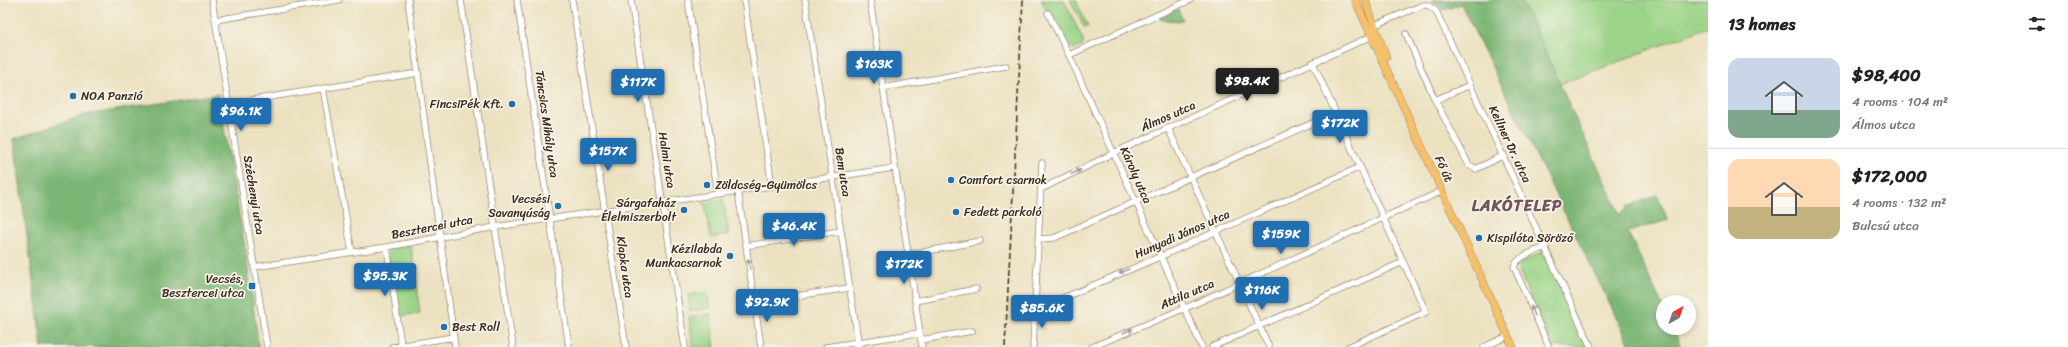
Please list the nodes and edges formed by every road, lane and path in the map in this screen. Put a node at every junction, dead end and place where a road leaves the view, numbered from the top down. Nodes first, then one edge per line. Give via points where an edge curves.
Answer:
1 (212, 0) edge
2 (339, 0) edge
3 (408, 0) edge
4 (461, 0) edge
5 (517, 0) edge
6 (572, 0) edge
7 (631, 0) edge
8 (688, 0) edge
9 (744, 0) edge
10 (805, 0) edge
11 (870, 0) edge
12 (1190, 0) edge
13 (1355, 0) edge
14 (1365, 0) edge
15 (1048, 13) dead end
16 (1361, 14) junction
17 (215, 20) junction
18 (1375, 25) junction
19 (1406, 34) dead end
20 (1372, 36) junction
21 (1069, 55) junction
22 (1313, 63) junction
23 (1006, 66) dead end
24 (418, 73) junction
25 (1470, 85) junction
26 (1395, 86) junction
27 (323, 88) junction
28 (883, 88) junction
29 (1435, 100) junction
30 (228, 104) junction
31 (1335, 113) junction
32 (1168, 128) junction
33 (1114, 154) junction
34 (1504, 155) junction
35 (1042, 164) dead end
36 (1360, 167) junction
37 (894, 168) junction
38 (832, 177) junction
39 (1191, 178) junction
40 (772, 186) junction
41 (1041, 189) junction
42 (738, 191) junction
43 (1442, 191) junction
44 (718, 194) junction
45 (1136, 202) junction
46 (662, 203) junction
47 (605, 211) junction
48 (1383, 218) junction
49 (549, 220) junction
50 (495, 227) junction
51 (840, 231) junction
52 (1216, 232) junction
53 (441, 237) junction
54 (1038, 239) junction
55 (980, 241) dead end
56 (746, 246) junction
57 (387, 247) junction
58 (1546, 247) junction
59 (352, 252) junction
60 (908, 255) junction
61 (1160, 256) junction
62 (1403, 262) junction
63 (254, 267) junction
64 (1240, 283) junction
65 (849, 288) junction
66 (976, 289) dead end
67 (915, 301) junction
68 (755, 302) junction
69 (1184, 308) junction
70 (1034, 310) junction
71 (1259, 326) junction
72 (972, 331) dead end
73 (919, 332) junction
74 (1508, 336) junction
75 (454, 338) junction
76 (920, 340) junction
77 (401, 345) junction
78 (859, 345) edge
79 (1359, 345) edge
80 (267, 347) edge
81 (392, 347) edge
82 (455, 347) edge
83 (513, 347) edge
84 (569, 347) edge
85 (626, 347) edge
86 (685, 347) edge
87 (761, 347) edge
88 (826, 347) edge
89 (922, 347) edge
90 (1033, 347) edge
91 (1092, 347) edge
92 (1202, 347) edge
93 (1212, 347) edge
94 (1269, 347) edge
95 (1348, 347) edge
96 (1484, 347) edge
97 (1513, 347) edge
98 (1549, 347) edge
99 (1591, 347) edge

1 - 17 street, Széchenyi utca
2 - 17 street
3 - 24 street
4 - 50 street
5 - 49 street, Táncsics Mihály utca
6 - 47 street, Klapka utca
7 - 46 street, Halmi utca
8 - 44 street
9 - 40 street
10 - 38 street, Bem utca
11 - 28 street
12 - 21 street
13 - 16 main road, Fő út
14 - 18 main road
15 - 21 street, Károly utca
16 - 18 main road
16 - 20 main road, Fő út
17 - 30 street, Széchenyi utca
18 - 25 street, Kellner Dr. utca via 1418,6 1432,8 1436,11
18 - 26 main road
19 - 29 street
20 - 22 street, Álmos utca
20 - 26 main road, Fő út
21 - 33 street, Károly utca
22 - 31 street
22 - 32 street, Álmos utca
23 - 28 street
24 - 27 street
24 - 53 street
25 - 29 street
25 - 34 street, Kellner Dr. utca
26 - 43 main road, Fő út
27 - 30 street
27 - 59 street
28 - 37 street
29 - 34 street via 1472,168 1476,169
30 - 63 street, Széchenyi utca
31 - 36 street
31 - 39 street
32 - 33 street, Álmos utca
32 - 39 street
41 -> 33 street, Álmos utca
33 - 45 street, Károly utca
34 - 58 street, Kellner Dr. utca
35 - 41 street
36 - 48 street
36 - 52 street, Hunyadi János utca
37 - 38 street
37 - 60 street
38 - 40 street
38 - 51 street, Bem utca
39 - 45 street
39 - 52 street
40 - 42 street
41 - 54 street
42 - 44 street, Besztercei utca
42 - 56 street
43 - 48 street, Attila utca
43 - 74 main road, Fő út
44 - 46 street, Besztercei utca
45 - 54 street via 1054,238
45 - 61 street, Károly utca
46 - 47 street, Besztercei utca
46 - 86 street, Halmi utca
47 - 49 street, Besztercei utca
47 - 85 street, Klapka utca
48 - 62 street
48 - 64 street, Attila utca
49 - 50 street, Besztercei utca
49 - 84 street, Táncsics Mihály utca
50 - 53 street, Besztercei utca
50 - 83 street
51 - 56 street
51 - 65 street, Bem utca
52 - 61 street, Hunyadi János utca
52 - 64 street
53 - 57 street, Besztercei utca
53 - 75 street
54 - 70 street
55 - 60 street
68 -> 56 street
57 - 59 street, Besztercei utca
57 - 77 street
98 -> 58 street via 1514,267 1520,258
58 - 99 street, Kellner Dr. utca
59 - 63 street, Besztercei utca
60 - 67 street
61 - 69 street, Károly utca
61 -> 70 street, Hunyadi János utca
62 - 71 street
62 - 79 street via 1426,312
63 - 80 street, Széchenyi utca
64 - 69 street, Attila utca
64 - 71 street
65 - 68 street
65 - 78 street, Bem utca
66 - 67 street
67 - 73 street
68 - 87 street
91 -> 69 street, Attila utca
69 - 92 street, Károly utca
70 - 90 street
71 - 93 street
71 - 94 street
72 - 76 street
73 - 76 street
73 - 78 street
74 - 96 street
74 - 97 main road, Fő út
75 - 77 street
75 - 82 street
76 - 89 street
77 - 81 street
78 - 88 street
79 - 95 street

